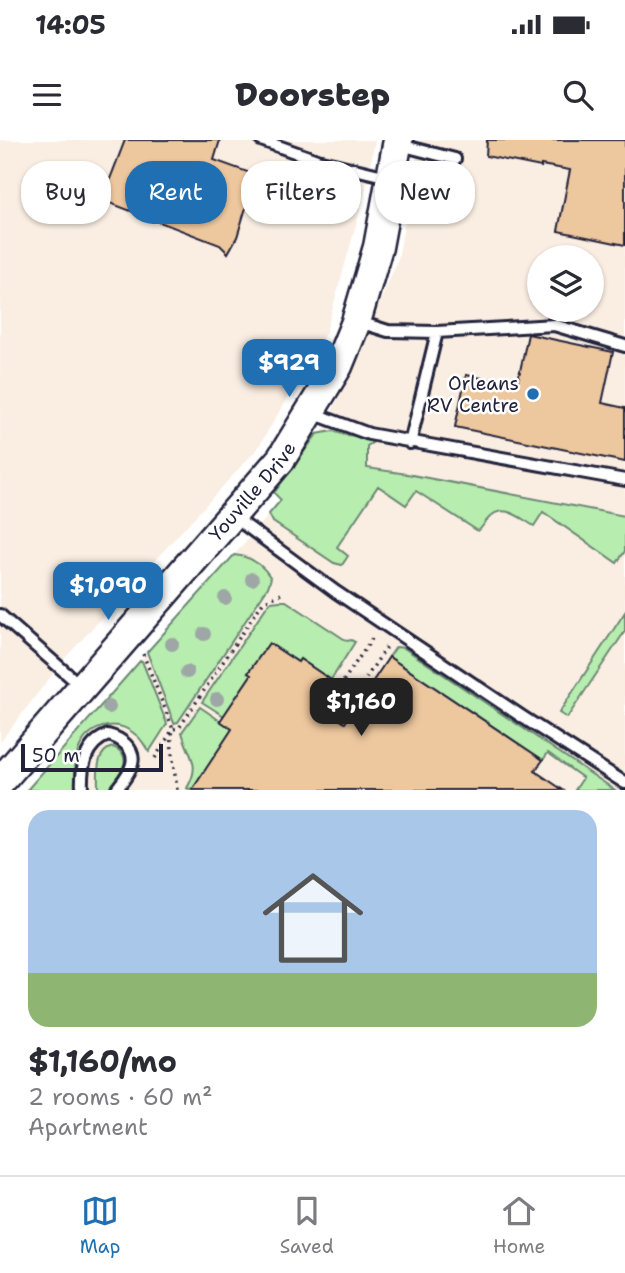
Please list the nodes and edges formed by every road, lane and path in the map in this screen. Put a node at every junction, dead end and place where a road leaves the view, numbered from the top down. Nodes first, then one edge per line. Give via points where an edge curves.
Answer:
1 (261, 140) edge
2 (397, 142) edge
3 (455, 159) dead end
4 (394, 161) edge
5 (375, 174) edge
6 (382, 224) edge
7 (356, 322) junction
8 (437, 332) junction
9 (625, 346) edge
10 (310, 412) junction
11 (410, 443) junction
12 (625, 480) edge
13 (232, 515) junction
14 (281, 594) dead end
15 (0, 615) edge
16 (373, 637) dead end
17 (387, 646) dead end
18 (143, 654) dead end
19 (83, 688) junction
20 (336, 692) junction
21 (351, 701) junction
22 (324, 710) dead end
23 (339, 719) dead end
24 (173, 729) junction
25 (155, 758) dead end
26 (0, 782) edge
27 (625, 783) edge
28 (82, 790) edge
29 (117, 790) edge
30 (177, 790) edge

1 - 5 lane
2 - 3 lane
2 - 4 street, Youville Drive
6 - 7 street, Youville Drive
7 - 8 lane via 388,331
7 - 10 street, Youville Drive via 338,366
8 - 9 lane via 554,325
8 - 11 lane
10 - 11 lane via 369,434
10 - 13 street, Youville Drive via 281,458
11 - 12 lane
13 - 19 street, Youville Drive
13 - 27 lane via 336,592
14 - 24 path via 263,602 179,727
15 - 19 lane
16 - 20 path
17 - 21 path
18 - 24 path
19 - 26 street, Youville Drive
20 - 21 path
20 - 22 path
21 - 23 path
24 - 25 path
24 - 30 path
28 - 29 lane via 88,750 108,735 124,742 132,757

